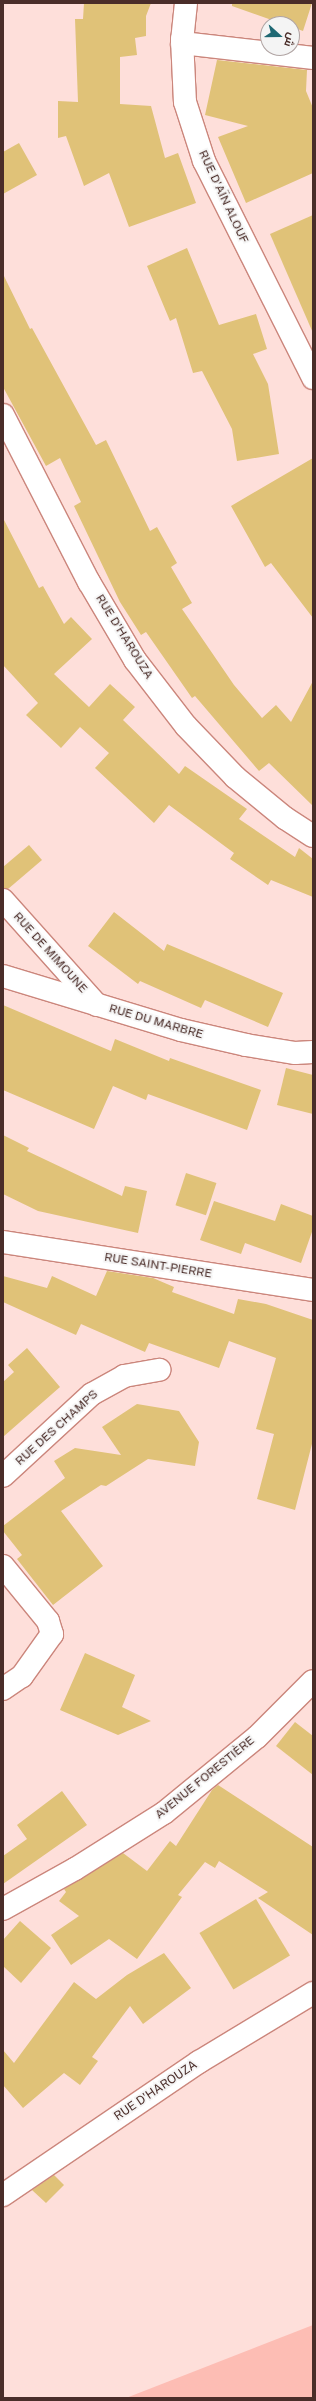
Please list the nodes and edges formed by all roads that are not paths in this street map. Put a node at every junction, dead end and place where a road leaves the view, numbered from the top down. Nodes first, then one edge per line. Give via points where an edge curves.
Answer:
1 (186, 3) edge
2 (182, 43) junction
3 (313, 58) edge
4 (313, 378) edge
5 (3, 415) edge
6 (313, 836) edge
7 (3, 900) edge
8 (3, 976) edge
9 (98, 1006) junction
10 (313, 1052) edge
11 (3, 1242) edge
12 (313, 1290) edge
13 (159, 1370) dead end
14 (3, 1476) edge
15 (3, 1566) edge
16 (313, 1681) edge
17 (3, 1688) edge
18 (3, 1909) edge
19 (313, 1993) edge
20 (3, 2194) edge

1 - 2 street, RUE D'AÏN ALOUF
2 - 3 street
2 - 4 street, RUE D'AÏN ALOUF via 185,102 204,161
5 - 6 street, RUE D'HAROUZA via 89,582 135,660 186,726 235,777 285,818
7 - 9 street, RUE DE MIMOUNE
8 - 9 street, RUE DU MARBRE
9 - 10 street, RUE DU MARBRE via 181,1030 246,1045 295,1053
11 - 12 street, RUE SAINT-PIERRE
13 - 14 street, RUE DES CHAMPS via 124,1376 92,1394
15 - 17 street via 48,1620 52,1634 22,1676
16 - 18 street, AVENUE FORESTIÈRE via 257,1737 164,1813 75,1869
19 - 20 street, RUE D'HAROUZA via 199,2062

